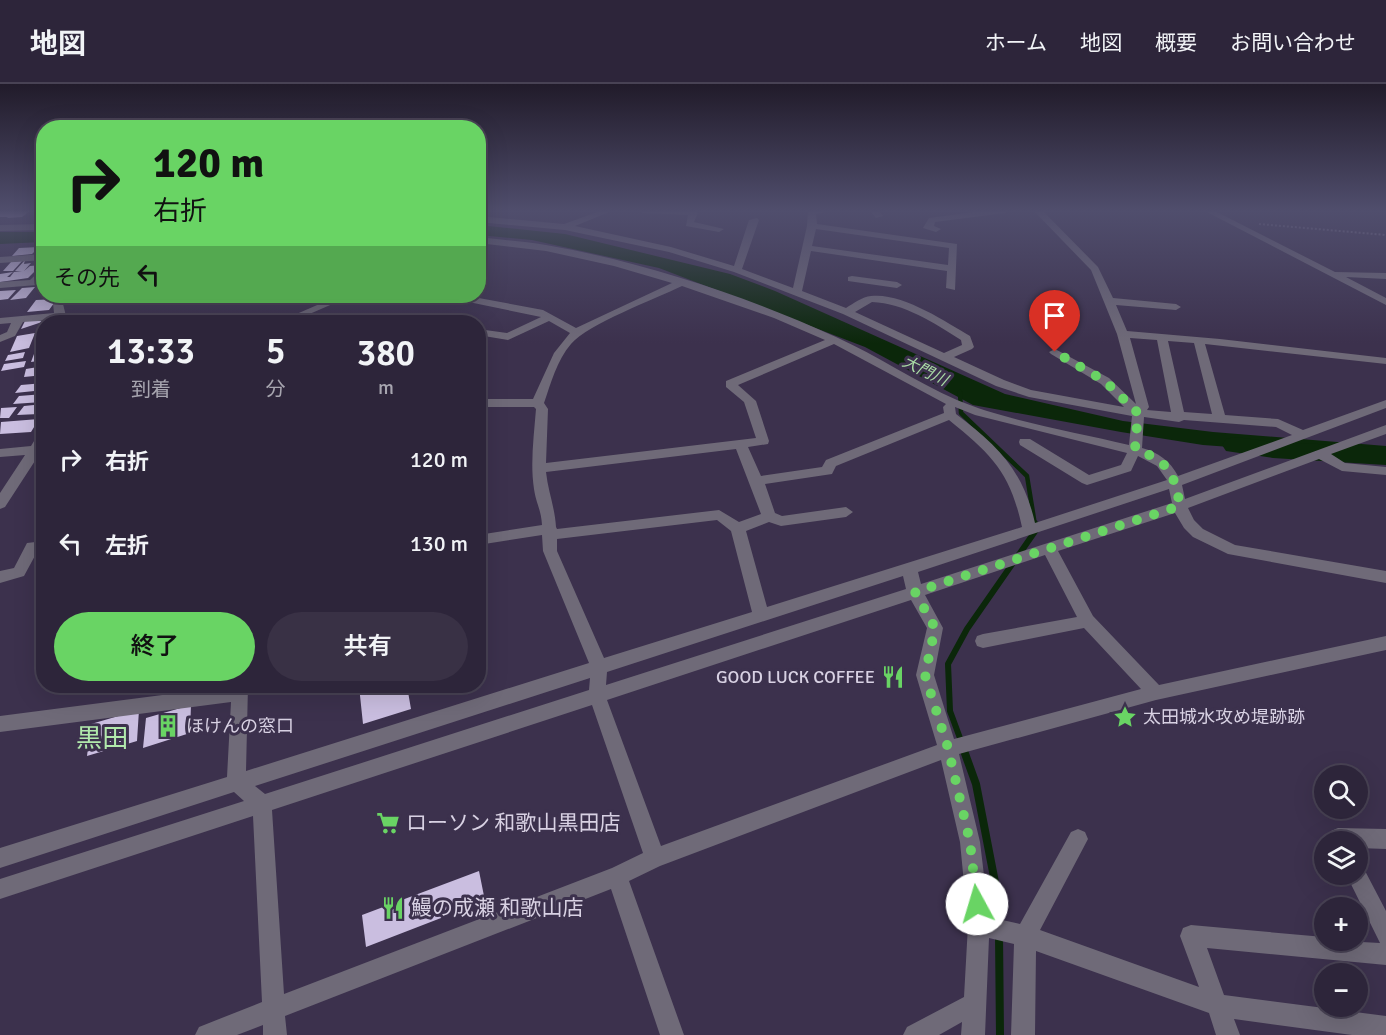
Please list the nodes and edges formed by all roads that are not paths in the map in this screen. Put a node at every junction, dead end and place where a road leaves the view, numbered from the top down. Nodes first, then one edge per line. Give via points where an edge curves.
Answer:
1 (574, 254) edge
2 (685, 254) edge
3 (742, 254) edge
4 (806, 254) edge
5 (851, 254) edge
6 (953, 254) edge
7 (1081, 254) edge
8 (1289, 254) edge
9 (36, 258) edge
10 (0, 260) edge
11 (952, 269) junction
12 (737, 270) junction
13 (1332, 274) junction
14 (1386, 276) edge
15 (36, 279) edge
16 (852, 279) dead end
17 (870, 282) junction
18 (681, 283) junction
19 (0, 285) edge
20 (897, 285) dead end
21 (951, 288) dead end
22 (797, 291) junction
23 (870, 299) junction
24 (1109, 301) junction
25 (486, 302) edge
26 (1386, 302) edge
27 (329, 303) edge
28 (1176, 308) dead end
29 (847, 312) junction
30 (301, 315) edge
31 (549, 317) junction
32 (36, 320) edge
33 (0, 321) edge
34 (18, 321) junction
35 (576, 332) junction
36 (486, 333) edge
37 (1123, 334) junction
38 (1162, 338) junction
39 (0, 339) edge
40 (834, 340) junction
41 (1199, 342) junction
42 (1055, 352) dead end
43 (944, 357) junction
44 (1386, 361) edge
45 (486, 403) edge
46 (538, 403) junction
47 (1386, 404) edge
48 (951, 408) junction
49 (1138, 415) junction
50 (1179, 418) junction
51 (1220, 420) junction
52 (1386, 429) edge
53 (1303, 435) junction
54 (1025, 442) dead end
55 (740, 444) junction
56 (1135, 445) junction
57 (36, 447) edge
58 (34, 450) junction
59 (0, 453) edge
60 (1320, 454) junction
61 (539, 468) junction
62 (1386, 471) edge
63 (757, 481) junction
64 (1176, 482) junction
65 (0, 504) edge
66 (1180, 506) junction
67 (846, 512) dead end
68 (769, 516) junction
69 (738, 528) junction
70 (1030, 530) junction
71 (549, 532) junction
72 (486, 539) edge
73 (36, 547) edge
74 (1049, 548) junction
75 (909, 568) junction
76 (0, 577) edge
77 (1386, 577) edge
78 (915, 592) junction
79 (761, 614) junction
80 (1087, 621) junction
81 (983, 641) dead end
82 (1386, 642) edge
83 (598, 666) junction
84 (212, 693) edge
85 (239, 693) edge
86 (1156, 693) junction
87 (597, 695) junction
88 (0, 724) edge
89 (948, 748) junction
90 (236, 782) junction
91 (262, 804) junction
92 (1078, 839) dead end
93 (1368, 839) edge
94 (1386, 839) edge
95 (0, 858) edge
96 (655, 858) junction
97 (617, 876) junction
98 (1362, 885) edge
99 (0, 889) edge
100 (979, 925) junction
101 (1386, 934) edge
102 (1025, 936) junction
103 (1386, 954) edge
104 (975, 1003) junction
105 (1217, 1005) junction
106 (274, 1009) junction
107 (1386, 1028) edge
108 (207, 1035) edge
109 (275, 1035) edge
110 (672, 1035) edge
111 (915, 1035) edge
112 (973, 1035) edge
113 (1023, 1035) edge
114 (1228, 1035) edge

1 - 18 street
2 - 12 street
3 - 12 street
4 - 22 street
5 - 11 street
6 - 11 street
7 - 24 street via 1095,269
8 - 13 street
9 - 10 street
11 - 21 street
12 - 22 street
13 - 14 street
13 - 26 street
15 - 19 street via 33,283
16 - 17 street
17 - 20 street
17 - 23 street
18 - 35 street
18 - 40 street
22 - 29 street
23 - 29 street
23 - 43 street via 887,300 966,338 968,347
24 - 28 street
24 - 37 street
25 - 31 street
27 - 30 street
29 - 43 street
31 - 35 street
31 - 36 street via 508,337
32 - 34 street
33 - 34 street
34 - 39 street via 11,334
35 - 46 street via 567,340 547,377
37 - 38 street
37 - 49 street via 1143,407
38 - 41 street
38 - 50 street
40 - 48 street
40 - 55 street via 730,384 750,401 763,441
41 - 44 street
41 - 51 street
42 - 49 street via 1105,381
43 - 49 street via 1029,393
45 - 46 street
46 - 61 street via 542,409
47 - 53 street
48 - 56 street
48 - 63 street via 831,463 827,471
48 - 70 street via 1010,472
49 - 50 street
49 - 56 street
50 - 51 street
51 - 53 street via 1278,423
52 - 60 street
53 - 64 street
54 - 56 street via 1087,480 1126,468
55 - 61 street
55 - 63 street
56 - 64 street via 1169,468
57 - 58 street
58 - 59 street
58 - 65 street
60 - 62 street via 1342,467
60 - 66 street
61 - 71 street
63 - 68 street
64 - 66 street
64 - 70 street
66 - 74 street
66 - 77 street via 1196,531 1215,544
67 - 68 street via 781,521
68 - 69 street
69 - 71 street via 719,514
69 - 79 street
70 - 75 street
71 - 72 street
71 - 83 street via 550,551
73 - 76 street via 19,572
74 - 78 street
74 - 80 street
75 - 78 street
75 - 79 street
78 - 87 street
78 - 89 street via 935,628 925,675
79 - 83 street
80 - 81 street
80 - 86 street
82 - 86 street
83 - 87 street
83 - 90 street
84 - 88 street
85 - 90 street
86 - 89 street
87 - 91 street
87 - 96 street
89 - 96 street
89 - 100 street via 970,842
90 - 91 street
90 - 95 street
91 - 99 street
91 - 106 street
92 - 102 street
93 - 94 street
96 - 97 street
97 - 106 street
97 - 110 street
98 - 101 street
100 - 102 street
100 - 104 street
102 - 105 street
102 - 113 street
103 - 105 street via 1191,936
104 - 111 street
104 - 112 street
105 - 107 street
105 - 114 street
106 - 108 street
106 - 109 street

